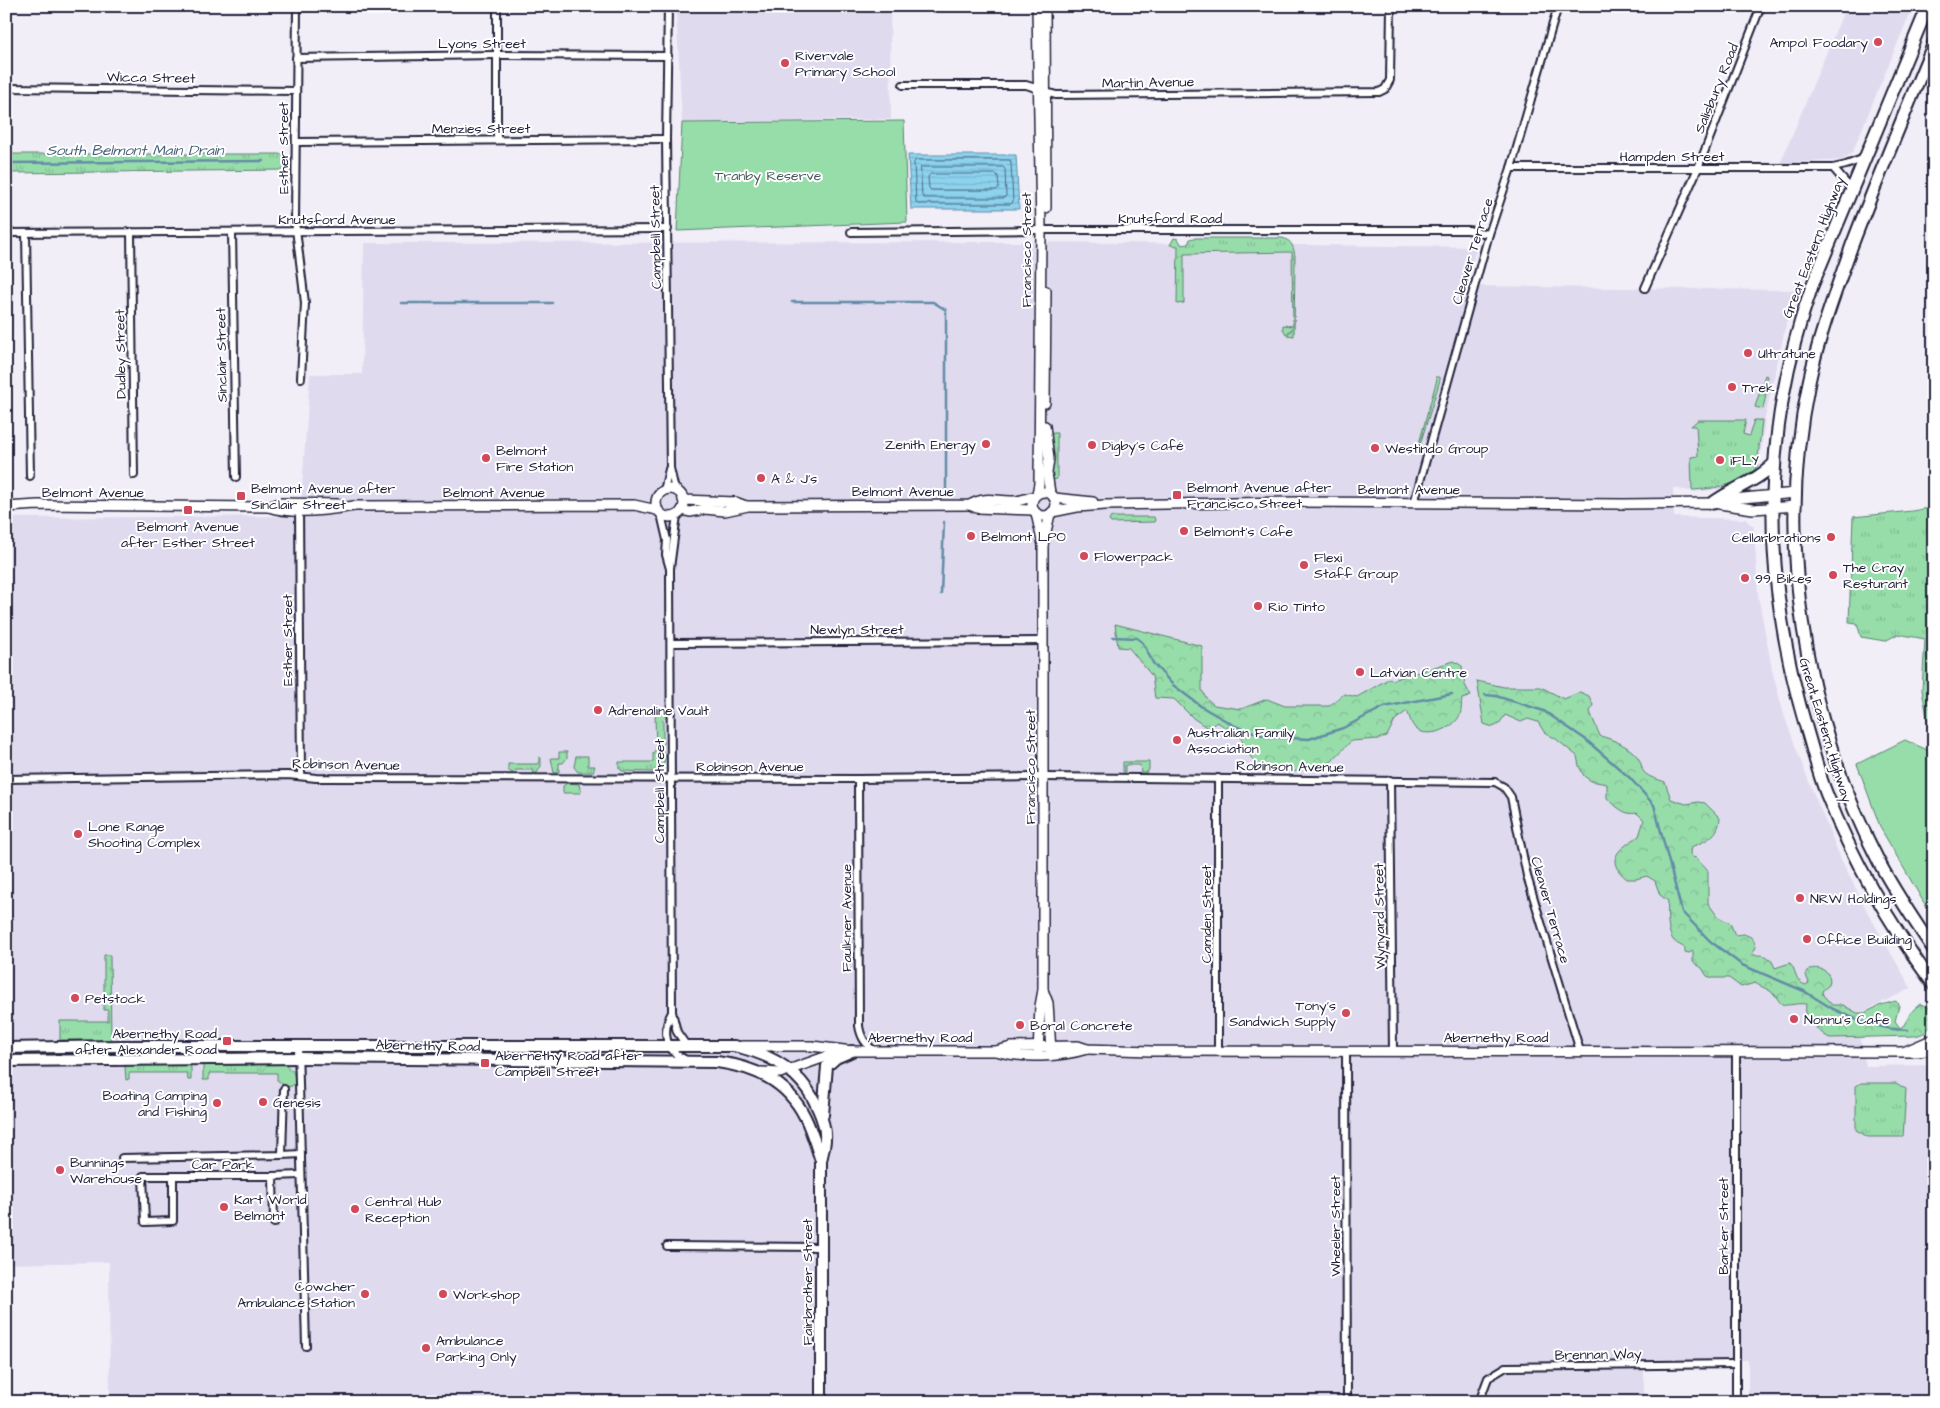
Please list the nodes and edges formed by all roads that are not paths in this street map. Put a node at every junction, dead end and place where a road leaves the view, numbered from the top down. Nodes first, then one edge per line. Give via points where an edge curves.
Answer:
1 (297, 6) edge
2 (496, 6) edge
3 (668, 6) edge
4 (1037, 6) edge
5 (1045, 6) edge
6 (1391, 6) edge
7 (1558, 6) edge
8 (1761, 6) edge
9 (1928, 6) edge
10 (1934, 44) edge
11 (496, 55) junction
12 (668, 56) junction
13 (296, 58) junction
14 (903, 86) dead end
15 (6, 88) edge
16 (1042, 90) junction
17 (296, 91) junction
18 (666, 139) junction
19 (497, 140) junction
20 (297, 142) junction
21 (1865, 158) junction
22 (1511, 168) junction
23 (1698, 168) junction
24 (1833, 168) junction
25 (1852, 190) junction
26 (668, 229) junction
27 (1043, 230) junction
28 (6, 232) edge
29 (131, 232) junction
30 (232, 232) junction
31 (295, 232) junction
32 (851, 232) dead end
33 (26, 233) junction
34 (1489, 234) junction
35 (1644, 288) dead end
36 (301, 378) dead end
37 (1774, 464) junction
38 (670, 468) junction
39 (134, 475) dead end
40 (30, 476) dead end
41 (236, 477) dead end
42 (676, 490) junction
43 (661, 494) junction
44 (1796, 494) junction
45 (1052, 495) junction
46 (1035, 496) junction
47 (1773, 496) junction
48 (683, 500) junction
49 (1414, 503) junction
50 (1713, 503) junction
51 (970, 504) junction
52 (634, 505) junction
53 (1105, 505) junction
54 (6, 506) edge
55 (746, 506) junction
56 (1796, 506) junction
57 (299, 507) junction
58 (1773, 508) junction
59 (1034, 511) junction
60 (659, 512) junction
61 (680, 513) junction
62 (1051, 513) junction
63 (1043, 545) junction
64 (670, 569) junction
65 (1044, 641) junction
66 (671, 643) junction
67 (301, 776) junction
68 (1044, 776) junction
69 (672, 778) junction
70 (1218, 778) junction
71 (6, 779) edge
72 (858, 779) junction
73 (1390, 780) junction
74 (1495, 782) joint
75 (1934, 950) edge
76 (1934, 985) edge
77 (1043, 990) junction
78 (672, 1012) junction
79 (1934, 1039) edge
80 (668, 1045) junction
81 (298, 1046) junction
82 (686, 1046) junction
83 (734, 1046) junction
84 (6, 1048) edge
85 (1051, 1050) junction
86 (1934, 1050) edge
87 (848, 1051) junction
88 (874, 1051) junction
89 (1038, 1051) junction
90 (1218, 1051) junction
91 (1346, 1051) junction
92 (1393, 1051) junction
93 (1580, 1051) junction
94 (1736, 1051) junction
95 (1906, 1051) junction
96 (299, 1058) junction
97 (6, 1061) edge
98 (688, 1061) junction
99 (790, 1070) junction
100 (759, 1072) junction
101 (284, 1089) dead end
102 (823, 1124) junction
103 (301, 1154) junction
104 (282, 1155) junction
105 (122, 1158) dead end
106 (821, 1162) junction
107 (301, 1175) junction
108 (173, 1176) junction
109 (274, 1176) junction
110 (274, 1223) dead end
111 (667, 1246) dead end
112 (821, 1247) junction
113 (306, 1346) dead end
114 (1736, 1364) junction
115 (822, 1402) edge
116 (1347, 1402) edge
117 (1479, 1402) edge
118 (1736, 1402) edge

1 - 13 street, Esther Street
2 - 11 street
3 - 12 street, Campbell Street
4 - 16 street, Francisco Street
5 - 16 street, Francisco Street
6 - 16 street, Martin Avenue via 1390,80 1386,89 1379,92 1066,95
7 - 22 street, Cleaver Terrace
8 - 23 street, Salisbury Road
9 - 21 highway, Great Eastern Highway
10 - 44 highway, Great Eastern Highway via 1873,188 1818,346 1803,414
11 - 12 street, Lyons Street
11 - 13 street, Lyons Street
11 - 19 street
12 - 18 street, Campbell Street
13 - 17 street, Esther Street
14 - 16 street, Martin Avenue via 1026,85
15 - 17 street, Wicca Street
16 - 27 street, Francisco Street
17 - 20 street, Esther Street
18 - 19 street, Menzies Street
18 - 26 street, Campbell Street
19 - 20 street, Menzies Street
20 - 31 street, Esther Street
21 - 24 street, Hampden Street
21 - 25 highway, Great Eastern Highway
22 - 23 street, Hampden Street
22 - 34 street, Cleaver Terrace
23 - 24 street, Hampden Street
23 - 35 street, Salisbury Road
24 - 25 street
25 - 37 highway, Great Eastern Highway via 1801,319 1785,381
26 - 31 street, Knutsford Avenue
26 - 38 street, Campbell Street
27 - 32 street, Knutsford Road
27 - 34 street, Knutsford Road via 1468,230
27 - 45 street, Francisco Street via 1045,429 1049,459 1047,473
27 - 46 street, Francisco Street via 1039,484
28 - 33 street, Knutsford Avenue
29 - 30 street, Knutsford Avenue
29 - 33 street, Knutsford Avenue
29 - 39 street, Dudley Street
30 - 31 street, Knutsford Avenue
30 - 41 street, Sinclair Street
31 - 36 street, Esther Street via 305,303
33 - 40 street
34 - 49 street, Cleaver Terrace
37 - 47 highway, Great Eastern Highway
37 - 50 highway via 1763,475 1727,492
38 - 42 street, Campbell Street
38 - 43 street, Campbell Street
42 - 43 street
42 - 48 street
43 - 52 street, Belmont Avenue
43 - 60 street
44 - 47 street, Belmont Avenue
44 - 56 highway, Great Eastern Highway
45 - 46 street via 1046,492
45 - 53 street, Belmont Avenue
45 - 62 street via 1056,502
46 - 51 street, Belmont Avenue via 1010,501 978,500
46 - 59 street
47 - 50 street, Belmont Avenue via 1725,498
47 - 58 highway, Great Eastern Highway
48 - 55 street, Belmont Avenue via 735,502
48 - 61 street
49 - 50 street, Belmont Avenue
49 - 53 street, Belmont Avenue
50 - 58 street, Belmont Avenue via 1753,510
51 - 55 street, Belmont Avenue
51 - 59 street, Belmont Avenue via 977,508
52 - 57 street, Belmont Avenue
52 - 60 street, Belmont Avenue
53 - 62 street, Belmont Avenue
54 - 57 street, Belmont Avenue via 269,507 278,510
55 - 61 street, Belmont Avenue via 726,511 705,509
56 - 58 street, Belmont Avenue
56 - 75 highway, Great Eastern Highway via 1796,566 1803,628 1818,701 1836,765 1881,864
57 - 67 street, Esther Street
58 - 76 highway, Great Eastern Highway via 1774,562 1782,631 1798,700 1826,794 1862,873
59 - 62 street via 1043,516
59 - 63 street, Francisco Street
60 - 61 street via 669,517
60 - 64 street, Campbell Street via 668,540 666,555
61 - 64 street, Campbell Street
62 - 63 street, Francisco Street
63 - 65 street, Francisco Street
64 - 66 street, Campbell Street
65 - 66 street, Newlyn Street
65 - 68 street, Francisco Street
66 - 69 street, Campbell Street
67 - 69 street, Robinson Avenue
67 - 71 street, Robinson Avenue
68 - 70 street, Robinson Avenue
68 - 72 street, Robinson Avenue
68 - 77 street, Francisco Street
69 - 72 street, Robinson Avenue
69 - 78 street, Campbell Street
70 - 73 street, Robinson Avenue
70 - 90 street, Camden Street
72 - 88 street, Faulkner Avenue via 859,1026 861,1037
73 - 74 street, Robinson Avenue
73 - 92 street, Wynyard Street
74 - 93 street, Cleaver Terrace via 1504,786 1511,797 1527,876
77 - 85 street, Francisco Street via 1048,1003
77 - 89 street, Francisco Street
78 - 80 street, Campbell Street via 667,1020
78 - 82 street, Campbell Street via 677,1032
79 - 95 street, Abernethy Road
80 - 81 main road, Abernethy Road
80 - 82 main road, Abernethy Road
80 - 98 street
81 - 84 main road, Abernethy Road
81 - 96 street
82 - 83 main road, Abernethy Road
83 - 87 street, Abernethy Road via 812,1046
83 - 99 main road, Fairbrother Street via 764,1054
85 - 89 street, Abernethy Road
85 - 90 street, Abernethy Road
86 - 95 street, Abernethy Road
87 - 88 street, Abernethy Road
87 - 99 street, Abernethy Road
87 - 102 main road via 827,1066
88 - 89 street, Abernethy Road via 996,1051 1011,1055
90 - 91 street, Abernethy Road
91 - 92 street, Abernethy Road
91 - 116 street, Wheeler Street
92 - 93 street, Abernethy Road
93 - 94 street, Abernethy Road
94 - 95 street, Abernethy Road
94 - 114 street, Barker Street
96 - 97 main road, Abernethy Road
96 - 98 main road, Abernethy Road
96 - 103 street
98 - 100 main road, Abernethy Road via 736,1065
99 - 100 street, Abernethy Road
99 - 102 main road, Fairbrother Street via 810,1092
100 - 106 main road, Fairbrother Street via 780,1086 800,1107
101 - 104 street
102 - 106 main road, Fairbrother Street via 825,1138
103 - 104 street
103 - 107 street
104 - 105 street
106 - 112 main road, Fairbrother Street
107 - 109 street, Car Park
107 - 113 street
108 - 108 street, Car Park via 144,1176 145,1222 172,1221
108 - 109 street, Car Park
109 - 110 street
111 - 112 street
112 - 115 main road, Fairbrother Street
114 - 117 street, Brennan Way via 1506,1367 1488,1378
114 - 118 street, Barker Street

